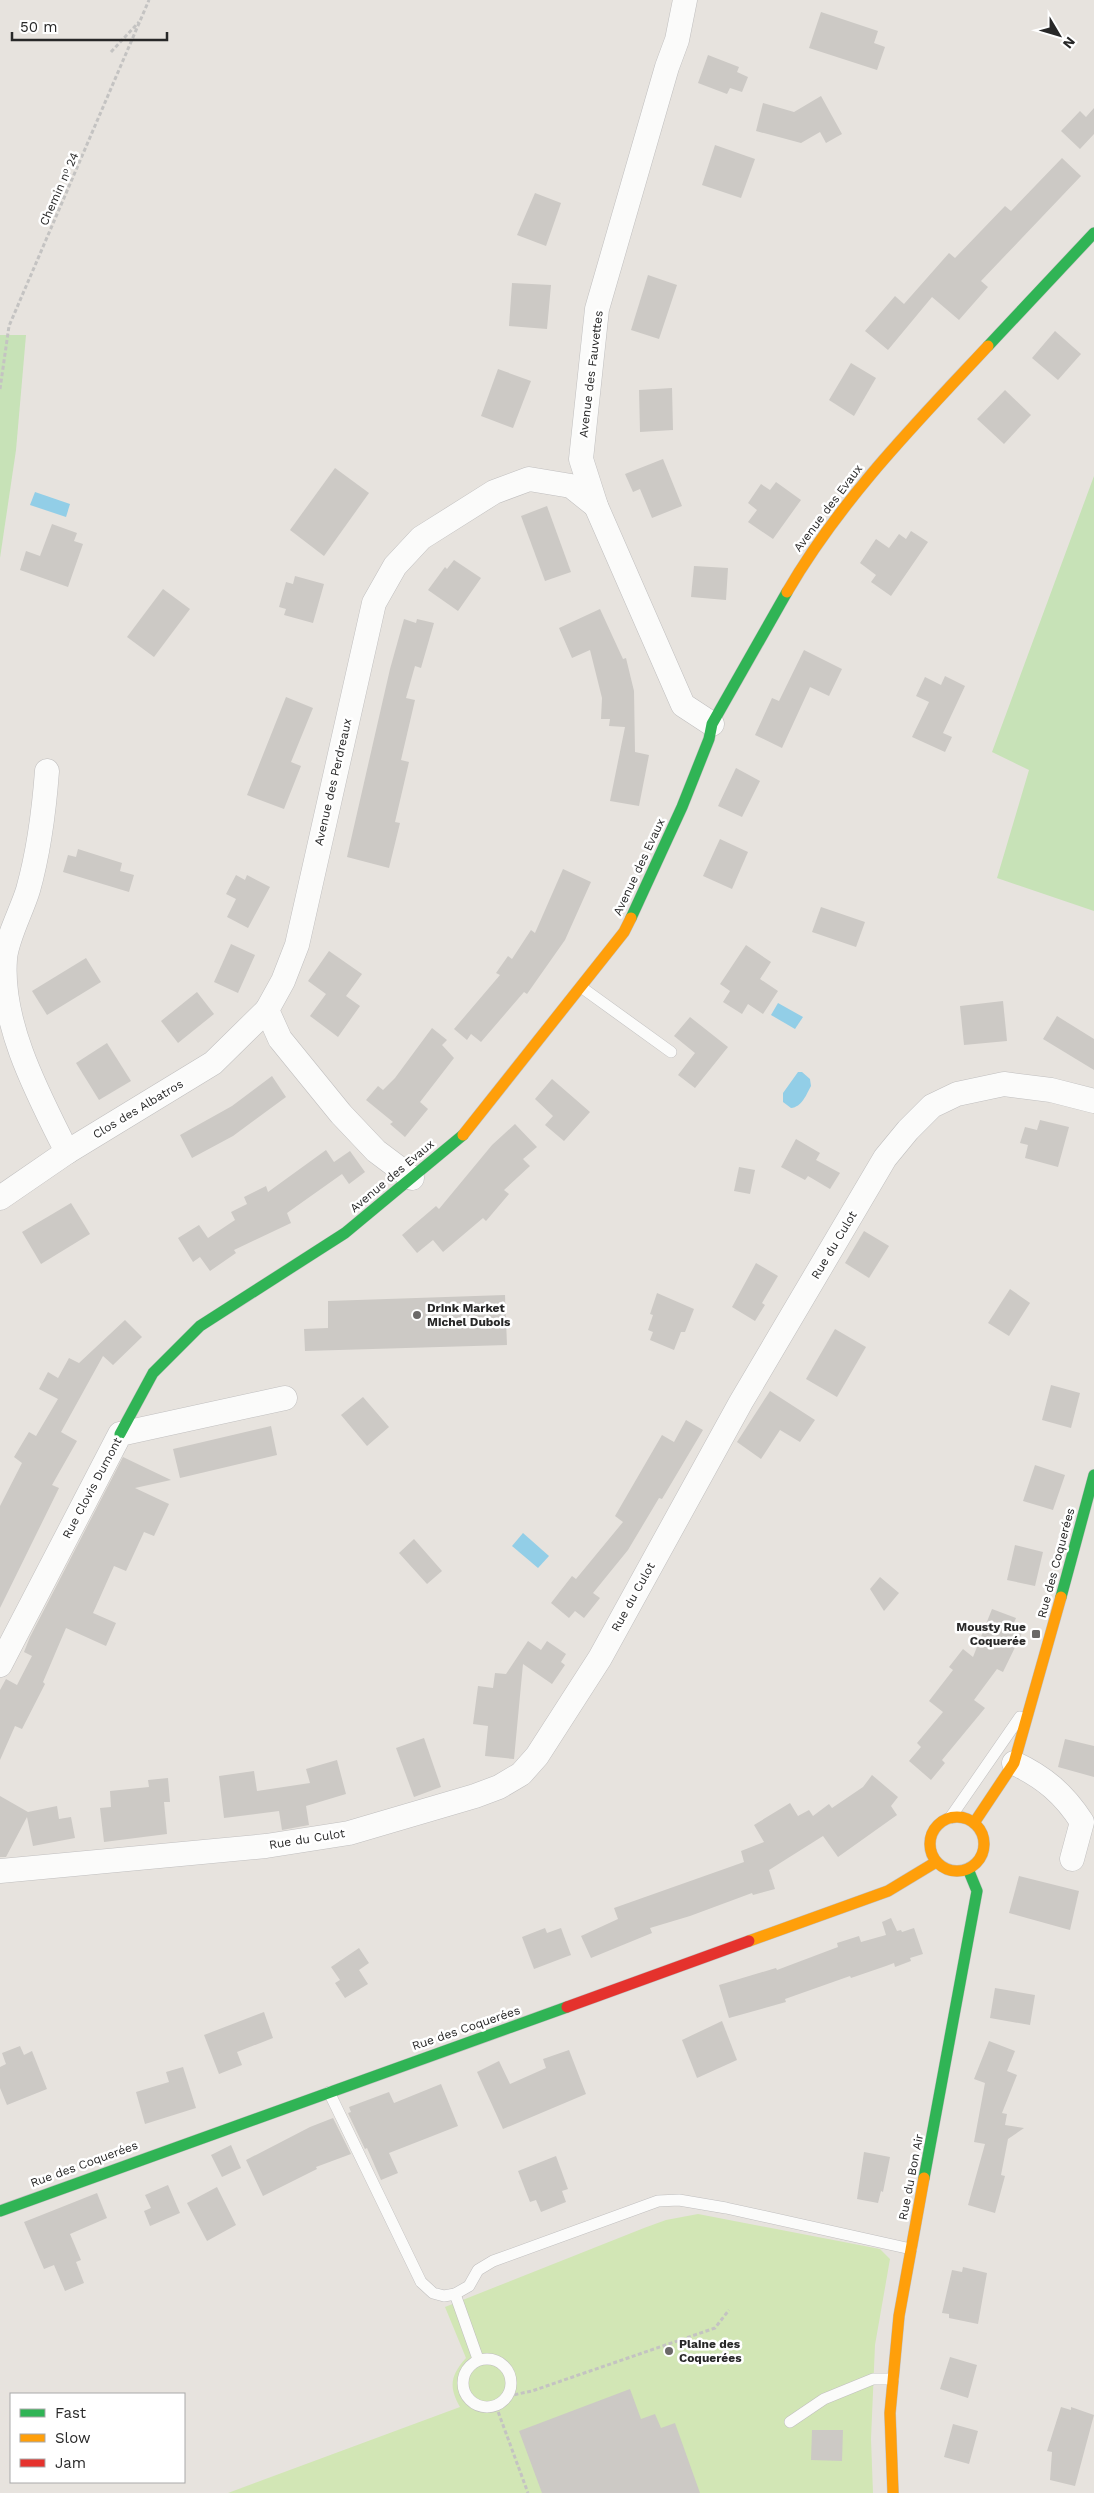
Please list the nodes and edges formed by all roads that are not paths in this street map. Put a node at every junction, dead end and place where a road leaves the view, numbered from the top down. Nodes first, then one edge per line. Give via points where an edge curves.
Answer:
1 (686, 0) edge
2 (1094, 233) edge
3 (596, 506) junction
4 (712, 724) junction
5 (47, 771) dead end
6 (581, 987) junction
7 (266, 1010) junction
8 (671, 1052) dead end
9 (1094, 1100) edge
10 (67, 1152) junction
11 (412, 1178) junction
12 (0, 1198) edge
13 (285, 1398) dead end
14 (120, 1434) junction
15 (1094, 1475) edge
16 (0, 1665) edge
17 (1032, 1706) junction
18 (1014, 1763) junction
19 (950, 1818) junction
20 (974, 1823) junction
21 (1072, 1859) dead end
22 (936, 1862) junction
23 (968, 1869) junction
24 (0, 1871) edge
25 (329, 2092) junction
26 (0, 2211) edge
27 (911, 2249) junction
28 (454, 2294) junction
29 (478, 2359) junction
30 (893, 2379) junction
31 (790, 2422) dead end
32 (893, 2493) edge

1 - 3 street, Avenue des Fauvettes via 678,40 667,67 597,309 581,459
2 - 4 street, Avenue des Evaux via 884,458 834,520 797,574
3 - 4 street, Avenue des Fauvettes via 683,705
3 - 7 street, Avenue des Perdreaux via 571,486 529,480 494,492 420,538 395,566 374,604 297,945 283,981
4 - 6 street, Avenue des Evaux via 682,807 648,884 624,932
5 - 10 street via 44,816 28,890 5,958 7,992 26,1070
6 - 8 lane
6 - 11 street, Avenue des Evaux via 467,1132
7 - 10 street, Clos des Albatros via 213,1063
7 - 11 street via 280,1039 341,1114 376,1151
9 - 24 street, Rue du Culot via 1004,1084 957,1094 932,1106 908,1130 885,1158 746,1393 600,1658 537,1756 521,1774 483,1793 349,1833 266,1846
10 - 12 street, Clos des Albatros
11 - 14 street, Avenue des Evaux via 345,1233 200,1326 153,1373
13 - 14 street, Rue Clovis Dumont
14 - 16 street, Rue Clovis Dumont
15 - 17 street, Rue des Coquerées
17 - 18 street, Rue des Coquerées
17 - 19 lane via 1016,1720
18 - 20 street, Rue des Coquerées
18 - 21 street via 1034,1772 1068,1801 1082,1822
19 - 20 street via 963,1818
19 - 22 street via 940,1823 930,1841
20 - 23 street via 982,1834 984,1848 979,1861
22 - 23 street via 950,1871
22 - 25 street, Rue des Coquerées via 888,1891
23 - 27 street, Rue du Bon Air via 977,1891
25 - 26 street, Rue des Coquerées
25 - 28 lane via 421,2282 433,2293
27 - 28 lane via 726,2208 678,2200 658,2201 493,2261 478,2270 469,2286
27 - 30 street, Rue du Bon Air via 899,2316
28 - 29 lane
29 - 29 lane via 463,2375 463,2390 470,2402 483,2408 496,2406 508,2396 512,2386 510,2372 501,2362
30 - 31 lane via 873,2379 824,2399
30 - 32 street, Rue du Bon Air via 890,2413

